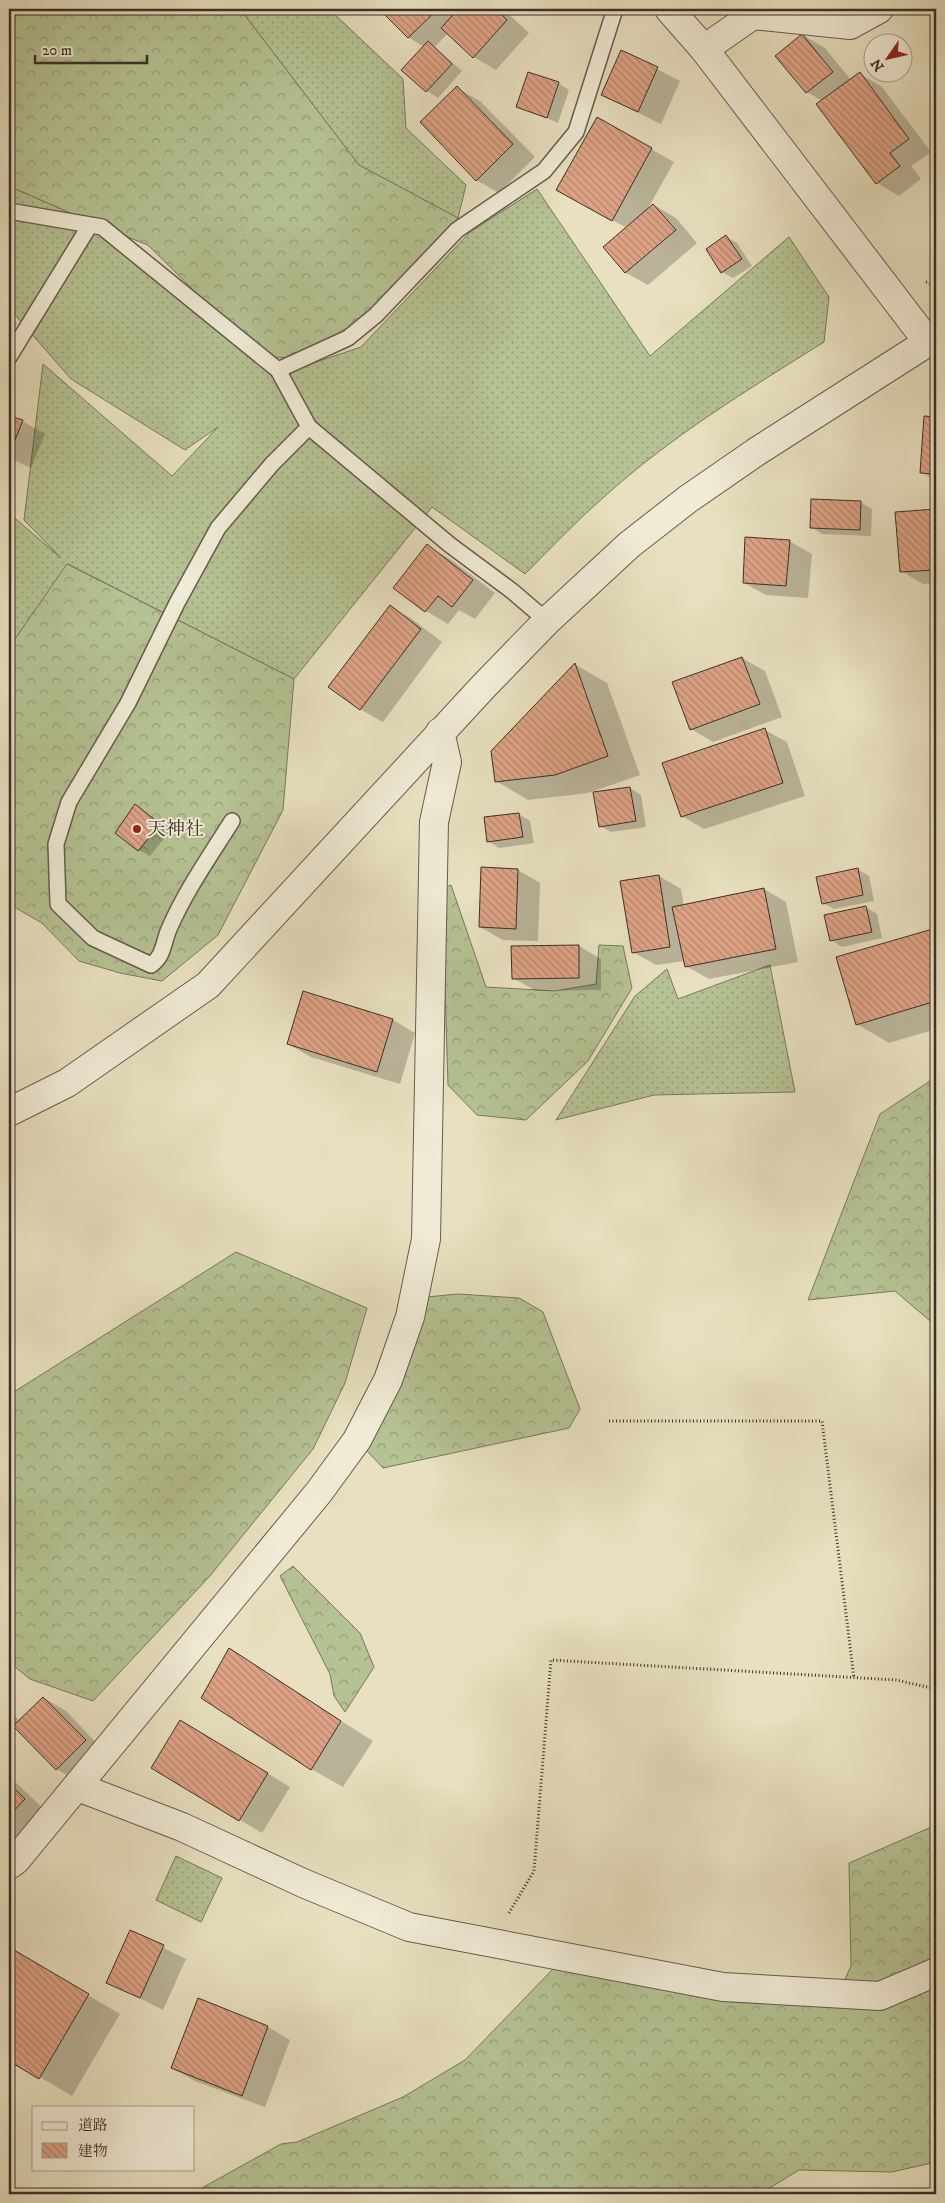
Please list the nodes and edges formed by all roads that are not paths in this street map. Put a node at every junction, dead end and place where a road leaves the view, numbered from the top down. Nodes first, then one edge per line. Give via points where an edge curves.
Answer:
1 (615, 9) edge
2 (669, 9) edge
3 (879, 9) edge
4 (704, 49) junction
5 (9, 210) edge
6 (90, 225) junction
7 (933, 342) edge
8 (9, 357) edge
9 (278, 370) junction
10 (309, 427) junction
11 (547, 621) junction
12 (440, 732) junction
13 (232, 821) dead end
14 (9, 1112) edge
15 (78, 1787) junction
16 (9, 1865) edge
17 (936, 1972) edge

1 - 9 lane via 576,132 544,171 457,230 376,315 348,338
2 - 4 street
3 - 4 street via 850,25 752,15
4 - 7 street
5 - 6 lane
6 - 8 lane
6 - 9 lane via 102,227
7 - 11 street via 756,452 688,499 628,545
9 - 10 lane
10 - 11 lane
10 - 13 lane via 272,464 218,528 128,703 69,802 56,844 58,904 94,938 150,965 159,959 169,929 191,887
11 - 12 street
12 - 14 street via 208,985 67,1083
12 - 15 street via 447,762 434,822 426,1239 410,1317 388,1380 352,1448
15 - 16 street
15 - 17 street via 182,1827 409,1927 723,1987 880,1996

